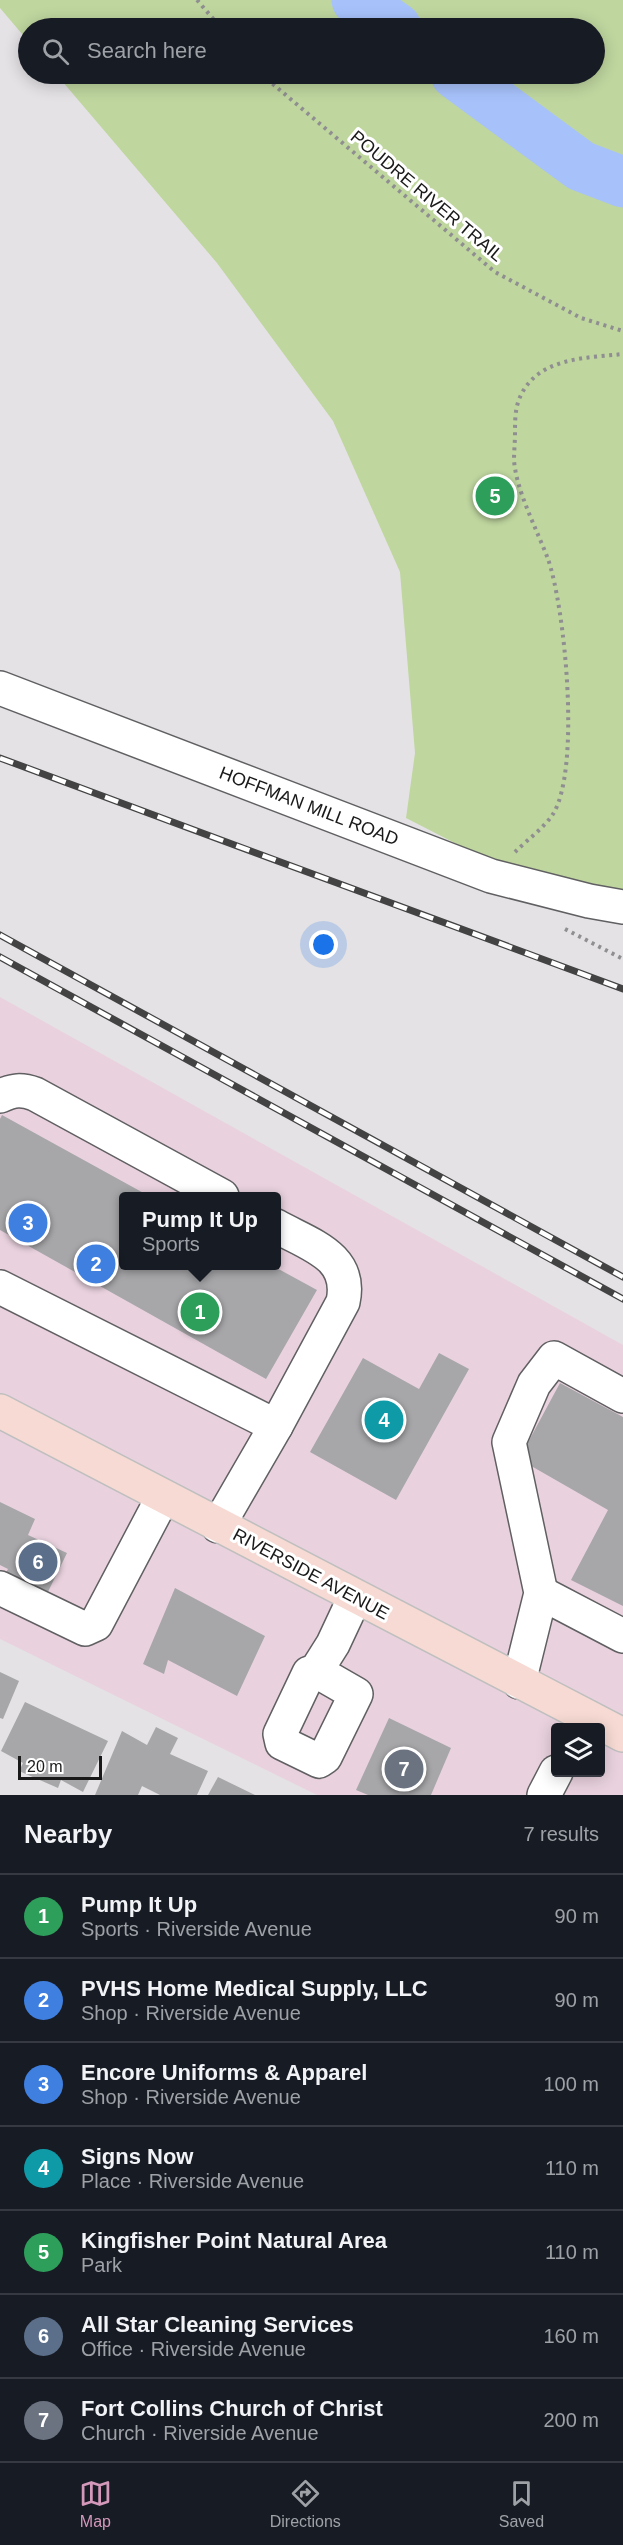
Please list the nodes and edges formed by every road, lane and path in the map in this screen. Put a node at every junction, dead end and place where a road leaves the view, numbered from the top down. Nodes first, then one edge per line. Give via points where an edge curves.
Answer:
1 (197, 0) edge
2 (212, 18) edge
3 (273, 84) edge
4 (623, 331) edge
5 (623, 354) edge
6 (0, 687) edge
7 (491, 876) junction
8 (623, 907) edge
9 (7, 1093) edge
10 (213, 1192) edge
11 (281, 1229) edge
12 (0, 1287) edge
13 (623, 1396) edge
14 (0, 1411) edge
15 (276, 1426) junction
16 (164, 1497) junction
17 (219, 1526) junction
18 (0, 1588) edge
19 (542, 1593) junction
20 (355, 1597) junction
21 (623, 1636) edge
22 (316, 1671) dead end
23 (519, 1682) junction
24 (581, 1721) edge
25 (623, 1735) edge
26 (554, 1777) edge
27 (544, 1795) edge

1 - 2 path
3 - 4 path, POUDRE RIVER TRAIL via 495,272 581,318
5 - 7 path via 560,362 544,370 520,397 515,416 514,462 549,562 560,613 569,722 567,761 553,815
6 - 7 street, HOFFMAN MILL ROAD
7 - 8 street, HOFFMAN MILL ROAD
9 - 10 street via 24,1090 35,1094
11 - 15 street via 328,1255 343,1274 346,1287 343,1302
12 - 15 street
13 - 19 street via 554,1358 534,1384 509,1442
14 - 16 main road, RIVERSIDE AVENUE
15 - 17 street
16 - 17 main road, RIVERSIDE AVENUE
16 - 18 street via 96,1624 84,1629
17 - 20 main road, RIVERSIDE AVENUE
19 - 21 street
19 - 23 street
20 - 22 street
20 - 23 main road, RIVERSIDE AVENUE
23 - 24 main road, RIVERSIDE AVENUE
24 - 25 main road, RIVERSIDE AVENUE
26 - 27 street

